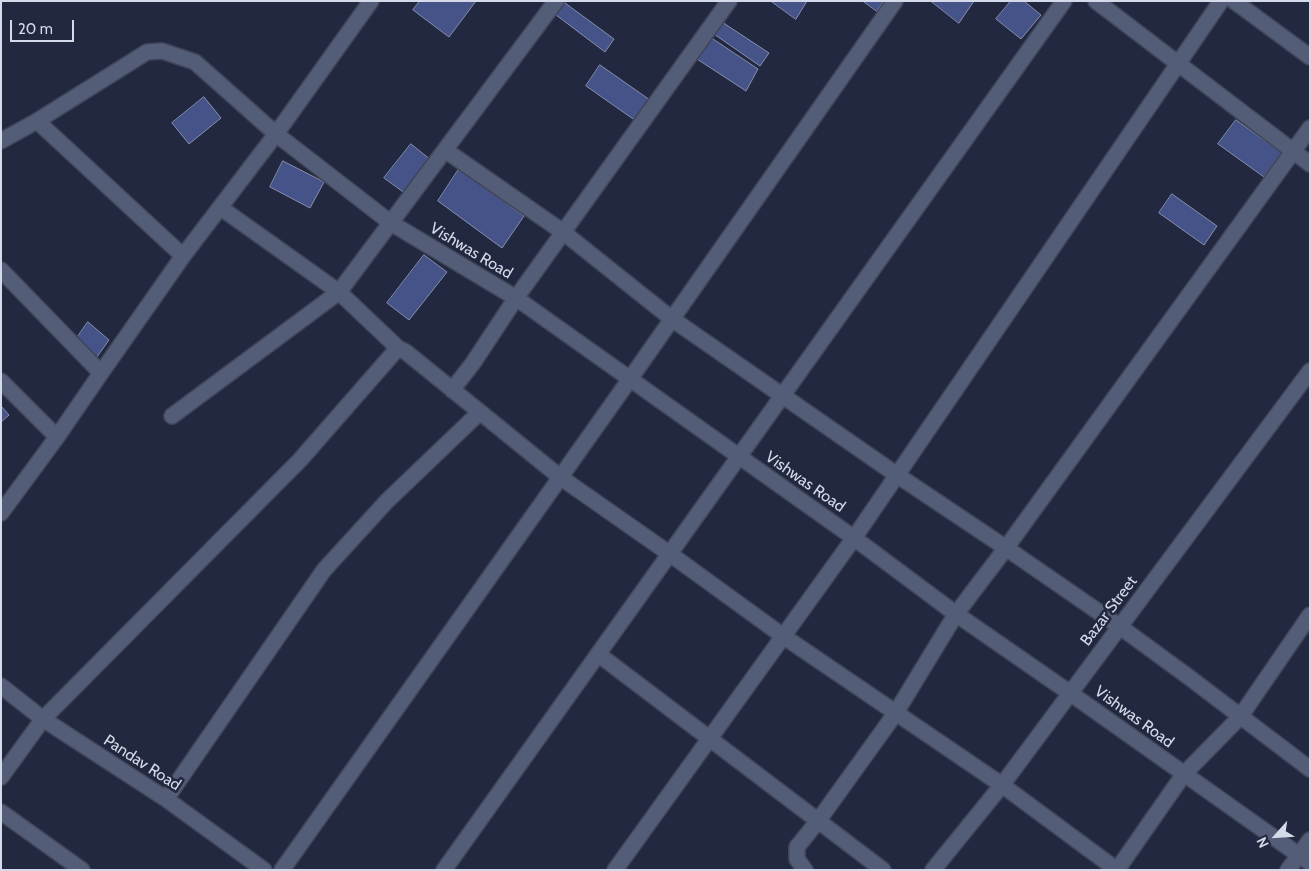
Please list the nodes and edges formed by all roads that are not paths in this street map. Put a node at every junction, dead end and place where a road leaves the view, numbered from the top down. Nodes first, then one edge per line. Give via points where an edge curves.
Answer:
1 (371, 1) edge
2 (556, 1) edge
3 (729, 1) edge
4 (895, 1) edge
5 (1064, 1) edge
6 (1096, 1) edge
7 (1221, 1) edge
8 (1234, 1) edge
9 (1310, 57) edge
10 (1178, 64) junction
11 (37, 121) junction
12 (1310, 128) edge
13 (276, 134) junction
14 (1, 140) edge
15 (445, 150) junction
16 (1293, 152) junction
17 (1310, 164) edge
18 (221, 208) junction
19 (391, 223) junction
20 (563, 232) junction
21 (183, 256) junction
22 (1, 270) edge
23 (339, 292) junction
24 (516, 298) junction
25 (672, 319) junction
26 (398, 348) junction
27 (1310, 371) edge
28 (101, 372) junction
29 (630, 379) junction
30 (1, 381) edge
31 (452, 390) junction
32 (783, 396) junction
33 (479, 413) junction
34 (172, 416) dead end
35 (57, 437) junction
36 (740, 457) junction
37 (897, 475) junction
38 (560, 478) junction
39 (3, 505) edge
40 (854, 538) junction
41 (1006, 548) junction
42 (670, 554) junction
43 (956, 614) junction
44 (1310, 615) edge
45 (1119, 626) junction
46 (783, 636) junction
47 (598, 654) junction
48 (1, 686) edge
49 (1070, 693) junction
50 (896, 714) junction
51 (1240, 717) junction
52 (43, 719) junction
53 (709, 740) junction
54 (1310, 769) edge
55 (1184, 774) junction
56 (1, 777) edge
57 (1002, 785) junction
58 (166, 799) junction
59 (1, 812) edge
60 (818, 821) junction
61 (1310, 840) edge
62 (1304, 859) edge
63 (82, 870) edge
64 (264, 870) edge
65 (282, 870) edge
66 (444, 870) edge
67 (616, 870) edge
68 (805, 870) edge
69 (883, 870) edge
70 (933, 870) edge
71 (1117, 870) edge
72 (1288, 870) edge

1 - 13 street
2 - 15 street
3 - 20 street
4 - 25 street
5 - 32 street
6 - 10 street
7 - 10 street
8 - 9 street
10 - 16 street
10 - 37 street
11 - 13 street, Vishwas Road via 147,52 162,51 195,62
11 - 14 street, Vishwas Road
11 - 21 street
12 - 16 street
13 - 18 street
13 - 19 street, Vishwas Road
15 - 19 street
15 - 20 street
16 - 17 street
16 - 41 street
18 - 21 street
18 - 23 street
19 - 23 street
19 - 24 street, Vishwas Road
20 - 24 street
20 - 25 street
21 - 28 street
22 - 28 street
23 - 26 street
23 - 34 street
24 - 29 street, Vishwas Road
24 - 31 street
25 - 29 street
25 - 32 street
26 - 31 street
26 - 52 street via 300,460
27 - 45 street, Bazar Street
28 - 35 street
29 - 36 street, Vishwas Road
29 - 38 street
30 - 35 street
31 - 33 street
32 - 36 street
32 - 37 street
33 - 38 street
33 - 58 street via 387,501 324,570
35 - 39 street
36 - 40 street, Vishwas Road
36 - 42 street
37 - 40 street
37 - 41 street
38 - 42 street
38 - 65 street
40 - 43 street, Vishwas Road
40 - 46 street
41 - 43 street
41 - 45 street
42 - 46 street
42 - 47 street
43 - 49 street, Vishwas Road
43 - 50 street
44 - 51 street
45 - 49 street, Bazar Street
45 - 51 street
46 - 50 street
46 - 53 street
47 - 53 street
47 - 66 street
48 - 52 street, Pandav Road
49 - 55 street, Vishwas Road
49 - 57 street, Bazar Street
50 - 57 street
50 - 60 street
51 - 54 street
51 - 55 street
52 - 56 street
52 - 58 street, Pandav Road
53 - 60 street
53 - 67 street
55 - 62 street, Vishwas Road
55 - 71 street
57 - 70 street, Bazar Street
57 - 71 street
58 - 64 street, Pandav Road
59 - 63 street
60 - 68 street via 797,847 797,859
60 - 69 street
61 - 62 street
62 - 72 street

